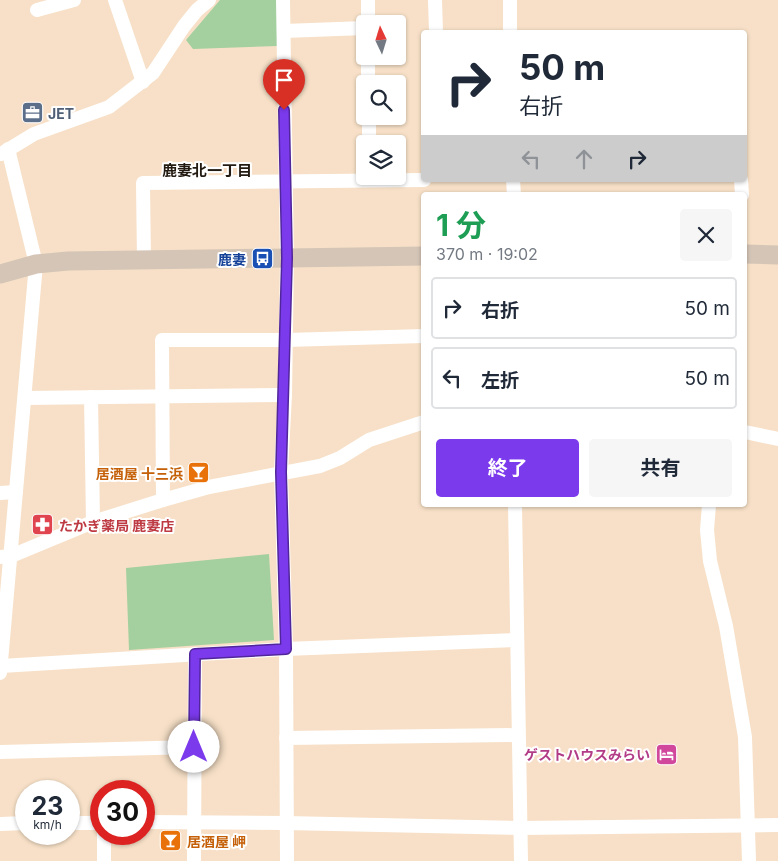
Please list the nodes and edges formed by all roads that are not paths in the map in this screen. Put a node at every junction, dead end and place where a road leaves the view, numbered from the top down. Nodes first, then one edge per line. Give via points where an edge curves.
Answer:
1 (74, 0) edge
2 (115, 0) edge
3 (209, 0) edge
4 (283, 0) edge
5 (368, 0) edge
6 (436, 0) edge
7 (510, 0) edge
8 (37, 10) dead end
9 (368, 15) edge
10 (356, 28) edge
11 (436, 30) edge
12 (510, 30) edge
13 (284, 31) junction
14 (143, 82) junction
15 (4, 152) edge
16 (356, 179) edge
17 (406, 179) edge
18 (421, 180) edge
19 (285, 182) junction
20 (747, 254) edge
21 (778, 254) edge
22 (421, 256) edge
23 (287, 258) junction
24 (144, 260) junction
25 (36, 264) junction
26 (0, 274) edge
27 (421, 336) edge
28 (286, 340) junction
29 (285, 395) junction
30 (162, 396) junction
31 (91, 397) junction
32 (25, 398) junction
33 (421, 423) edge
34 (747, 432) edge
35 (778, 439) edge
36 (281, 472) junction
37 (16, 492) junction
38 (0, 493) edge
39 (163, 500) junction
40 (515, 507) edge
41 (709, 507) edge
42 (93, 522) junction
43 (6, 556) edge
44 (516, 640) junction
45 (286, 649) junction
46 (195, 654) junction
47 (0, 670) edge
48 (518, 736) junction
49 (286, 738) junction
50 (194, 747) junction
51 (0, 752) edge
52 (194, 821) junction
53 (155, 822) edge
54 (286, 823) junction
55 (0, 824) edge
56 (15, 824) edge
57 (778, 824) edge
58 (749, 825) junction
59 (520, 828) junction
60 (104, 845) edge
61 (104, 861) edge
62 (194, 861) edge
63 (287, 861) edge
64 (521, 861) edge
65 (749, 861) edge

1 - 8 street
2 - 14 street
3 - 14 street via 184,26 153,73
4 - 13 street
5 - 9 street
6 - 11 street
7 - 12 street
10 - 13 street
13 - 19 street
14 - 15 street via 109,107 34,134
15 - 25 street
16 - 19 street
17 - 18 street
19 - 23 street
19 - 24 street via 143,183
20 - 21 street
22 - 23 street
23 - 24 street
23 - 28 street
24 - 25 street
25 - 26 street
25 - 32 street
27 - 28 street
28 - 29 street
28 - 30 street via 162,340
29 - 30 street
29 - 36 street
30 - 31 street
30 - 39 street
31 - 32 street
31 - 42 street
32 - 37 street
33 - 36 street via 370,440 320,466
34 - 35 street
36 - 39 street
36 - 45 street
37 - 38 street
37 - 43 street
39 - 42 street
40 - 44 street
41 - 58 street via 710,561 726,626 745,737
42 - 43 street
43 - 47 street
44 - 45 street
44 - 48 street
45 - 46 street
45 - 49 street
46 - 47 street
46 - 50 street
48 - 49 street
48 - 59 street
49 - 54 street
50 - 51 street
50 - 52 street
52 - 53 street
52 - 54 street
52 - 62 street
54 - 59 street
54 - 63 street
55 - 56 street
57 - 58 street
58 - 59 street
58 - 65 street
59 - 64 street
60 - 61 street

